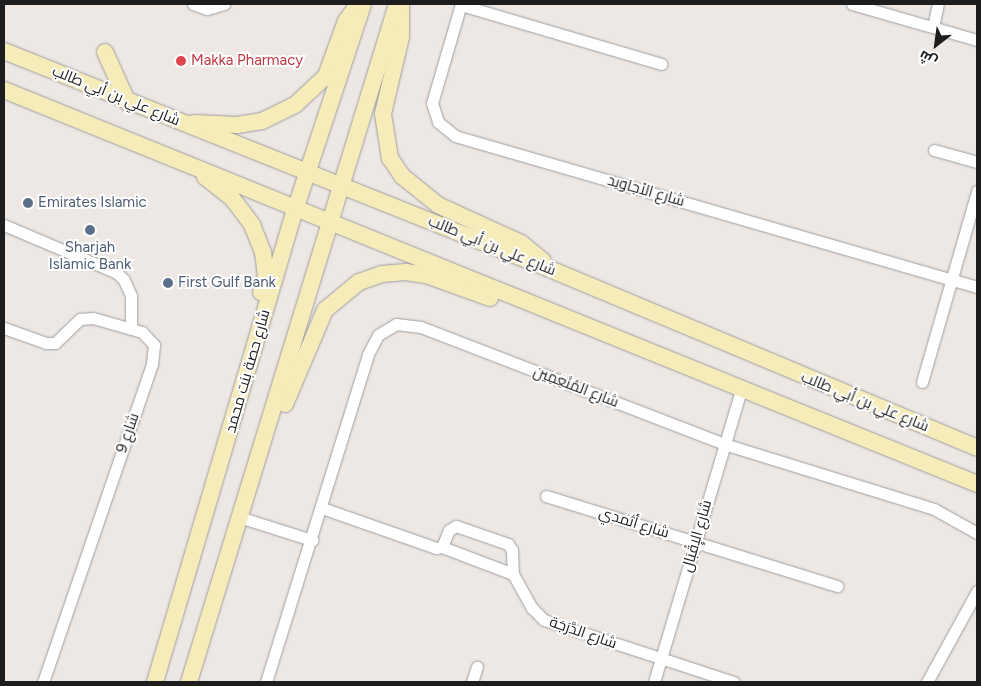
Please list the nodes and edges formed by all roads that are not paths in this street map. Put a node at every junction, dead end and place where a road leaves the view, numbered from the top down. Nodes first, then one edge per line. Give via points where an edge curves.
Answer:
1 (193, 4) edge
2 (224, 4) edge
3 (358, 4) edge
4 (363, 4) edge
5 (397, 4) edge
6 (401, 4) edge
7 (461, 4) edge
8 (852, 4) edge
9 (938, 4) edge
10 (933, 27) junction
11 (977, 40) edge
12 (4, 51) edge
13 (105, 52) dead end
14 (662, 64) dead end
15 (4, 90) edge
16 (128, 103) junction
17 (182, 123) junction
18 (89, 124) junction
19 (934, 150) dead end
20 (977, 162) edge
21 (308, 174) junction
22 (340, 186) junction
23 (977, 191) edge
24 (296, 207) junction
25 (329, 222) junction
26 (4, 225) edge
27 (557, 272) junction
28 (952, 279) junction
29 (977, 286) edge
30 (536, 305) junction
31 (4, 328) edge
32 (131, 329) junction
33 (248, 370) junction
34 (922, 382) dead end
35 (741, 390) junction
36 (272, 419) junction
37 (724, 444) junction
38 (977, 448) edge
39 (977, 484) edge
40 (546, 496) dead end
41 (322, 508) junction
42 (239, 517) junction
43 (977, 533) edge
44 (312, 540) junction
45 (696, 542) junction
46 (442, 546) junction
47 (513, 574) junction
48 (837, 586) dead end
49 (977, 591) edge
50 (661, 660) junction
51 (477, 667) dead end
52 (43, 682) edge
53 (155, 682) edge
54 (189, 682) edge
55 (266, 682) edge
56 (472, 682) edge
57 (654, 682) edge
58 (734, 682) edge
59 (927, 682) edge

1 - 2 street via 207,9
3 - 17 main road via 346,21 326,76 295,106 262,121 237,125
4 - 21 main road, شارع حصة بنت محمد
5 - 22 main road
6 - 27 main road via 401,37 383,114 390,158 402,176 438,205 521,243
7 - 14 street
7 - 28 street, شارع الأجاويد via 432,103 438,122 455,136
8 - 10 street
9 - 10 street
10 - 11 street
12 - 16 main road, شارع علي بن أبي طالب
13 - 16 main road
15 - 18 main road
16 - 17 main road, شارع علي بن أبي طالب
17 - 21 main road, شارع علي بن أبي طالب
18 - 24 main road
18 - 33 main road via 210,180 232,198 252,224 266,276 247,340
19 - 20 street
21 - 22 main road, شارع علي بن أبي طالب
21 - 24 main road, شارع حصة بنت محمد
22 - 25 main road
22 - 27 main road, شارع علي بن أبي طالب
23 - 28 street
24 - 25 main road
24 - 33 main road, شارع حصة بنت محمد
25 - 30 main road
25 - 36 main road
26 - 32 street via 117,272 130,296
27 - 38 main road, شارع علي بن أبي طالب
28 - 29 street, شارع الأجاويد
28 - 34 street
30 - 35 main road
30 - 36 main road via 498,301 426,275 406,272 382,274 359,282 325,310 287,401
31 - 32 street, شارع 9 via 46,343 62,340 85,317
32 - 52 street, شارع 9 via 151,340 152,364
33 - 53 main road, شارع حصة بنت محمد
35 - 37 street, شارع الإِقْبَال
35 - 39 main road
36 - 42 main road
37 - 41 street, شارع المُنْعِمِين via 421,327 396,324 378,336 368,354
37 - 43 street, شارع المُنْعِمِين via 934,509
37 - 45 street, شارع الإِقْبَال
40 - 45 street, شارع أثمدي
41 - 44 street, شارع المُنْعِمِين
41 - 46 street via 427,545
42 - 44 street
42 - 54 main road
44 - 55 street, شارع المُنْعِمِين
45 - 48 street, شارع أثمدي
45 - 50 street, شارع الإِقْبَال
46 - 47 street
46 - 47 street, شارع الدَّرَجَة via 449,530 456,526 504,542 511,546
47 - 50 street, شارع الدَّرَجَة via 532,608 544,620
49 - 59 street
50 - 57 street, شارع الإِقْبَال
50 - 58 street, شارع الدَّرَجَة
51 - 56 street

